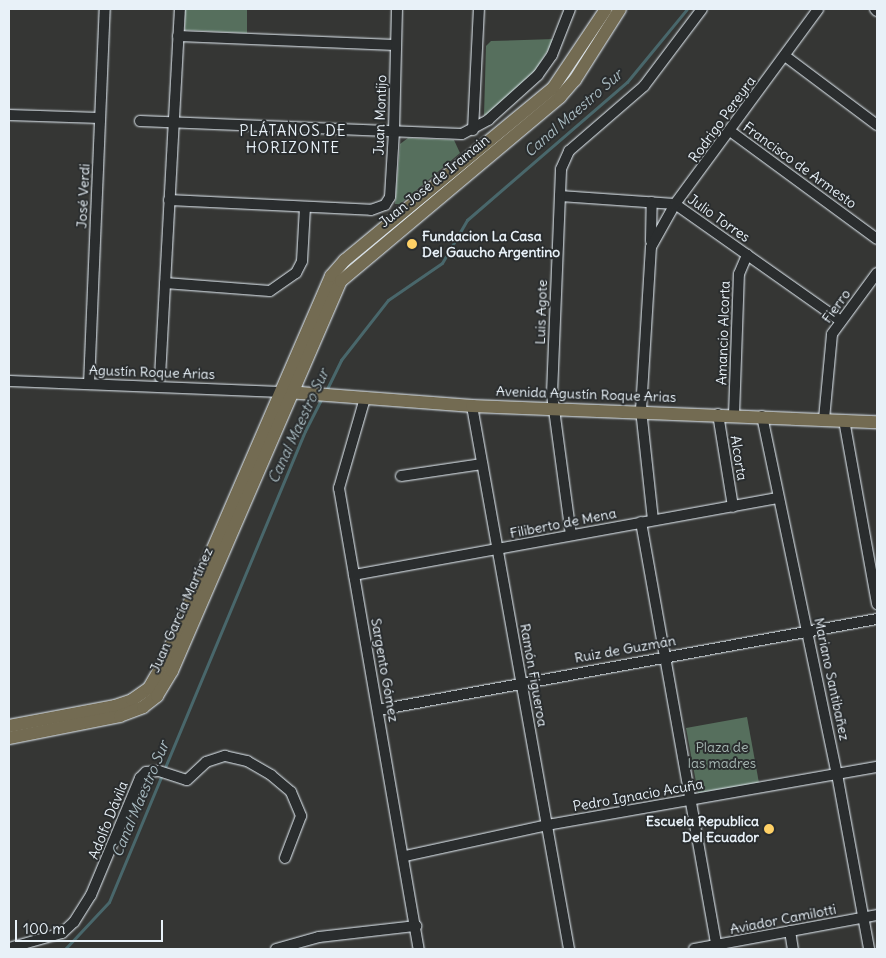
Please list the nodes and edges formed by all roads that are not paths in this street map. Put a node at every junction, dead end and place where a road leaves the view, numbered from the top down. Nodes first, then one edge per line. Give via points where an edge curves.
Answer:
1 (105, 9) edge
2 (180, 9) edge
3 (398, 9) edge
4 (479, 9) edge
5 (570, 9) edge
6 (596, 9) edge
7 (606, 9) edge
8 (620, 9) edge
9 (702, 9) edge
10 (818, 9) edge
11 (178, 36) junction
12 (396, 45) junction
13 (785, 56) junction
14 (9, 115) edge
15 (100, 118) junction
16 (140, 121) dead end
17 (173, 123) junction
18 (877, 125) edge
19 (473, 130) junction
20 (394, 131) junction
21 (730, 131) junction
22 (560, 196) junction
23 (169, 200) junction
24 (652, 202) junction
25 (675, 204) junction
26 (305, 207) junction
27 (877, 239) edge
28 (651, 247) junction
29 (747, 255) junction
30 (877, 273) edge
31 (165, 283) junction
32 (841, 321) junction
33 (160, 377) dead end
34 (9, 381) edge
35 (88, 384) junction
36 (288, 393) junction
37 (365, 398) junction
38 (472, 406) junction
39 (552, 407) junction
40 (641, 410) junction
41 (718, 414) junction
42 (734, 415) junction
43 (762, 416) junction
44 (824, 419) junction
45 (844, 420) junction
46 (877, 422) edge
47 (482, 464) junction
48 (401, 476) dead end
49 (778, 498) junction
50 (733, 507) junction
51 (653, 520) junction
52 (641, 522) junction
53 (572, 535) junction
54 (497, 550) junction
55 (354, 575) junction
56 (877, 604) edge
57 (877, 619) edge
58 (808, 632) junction
59 (665, 656) junction
60 (521, 681) junction
61 (378, 710) junction
62 (9, 726) edge
63 (9, 738) edge
64 (877, 767) edge
65 (837, 774) junction
66 (691, 800) junction
67 (547, 825) junction
68 (405, 856) junction
69 (285, 858) dead end
70 (877, 915) edge
71 (863, 918) junction
72 (416, 926) junction
73 (790, 931) junction
74 (717, 947) edge
75 (9, 948) edge
76 (276, 949) edge
77 (419, 949) edge
78 (569, 949) edge
79 (694, 949) edge
80 (793, 949) edge
81 (869, 949) edge

1 - 15 street, José Verdi
2 - 11 street
3 - 12 street, Juan Montijo
4 - 19 street
5 - 19 street via 552,55 542,70
6 - 7 street
7 - 36 main road, Juan José de Iramain via 553,88 336,268 324,289
8 - 36 main road, Juan José de Iramain via 575,80 560,97 341,281
9 - 22 street, Luis Agote via 644,86 564,159
10 - 13 street, Rodrigo Pereyra
11 - 12 street
11 - 17 street
12 - 20 street, Juan Montijo
13 - 18 street
13 - 21 street, Rodrigo Pereyra
14 - 15 street
15 - 35 street, José Verdi
16 - 17 street
17 - 20 street
17 - 23 street
19 - 20 street via 454,135
20 - 26 street, Juan Montijo via 390,197 385,205 371,210
21 - 25 street, Rodrigo Pereyra
21 - 27 street, Francisco de Armesto
22 - 24 street, Julio Torres
22 - 39 street, Luis Agote
23 - 26 street
23 - 31 street
24 - 25 street, Julio Torres
24 - 28 street, Rodrigo Pereyra
25 - 28 street, Rodrigo Pereyra
25 - 29 street, Julio Torres
26 - 31 street via 302,261 296,273 270,291
28 - 40 street, Rodrigo Pereyra
29 - 32 street, Julio Torres
29 - 42 street, Amancio Alcorta via 739,274
30 - 32 street, Fierro
31 - 33 street
32 - 44 street, Fierro via 832,334 828,349
34 - 35 street, Agustín Roque Arias
35 - 36 street, Agustín Roque Arias
36 - 37 main road, Avenida Agustín Roque Arias
36 - 62 main road, Juan García Martínez via 149,688 132,700 115,706
36 - 63 main road, Juan García Martínez via 172,671 157,696 144,707 120,716
37 - 38 main road, Avenida Agustín Roque Arias
37 - 55 street, Sargento Gómez via 339,480
38 - 39 main road, Avenida Agustín Roque Arias
38 - 47 street, Ramón Figueroa
39 - 40 main road, Avenida Agustín Roque Arias
39 - 53 street, Luis Agote
40 - 41 main road, Avenida Agustín Roque Arias
40 - 51 street, Rodrigo Pereyra
41 - 42 main road, Avenida Agustín Roque Arias
41 - 50 street, Alcorta
42 - 43 main road, Avenida Agustín Roque Arias
43 - 44 main road, Avenida Agustín Roque Arias
43 - 49 street, Mariano Santibañez
44 - 45 main road, Avenida Agustín Roque Arias
45 - 46 main road, Avenida Agustín Roque Arias
45 - 56 street
47 - 48 street
47 - 54 street, Ramón Figueroa
49 - 50 street, Filiberto de Mena
49 - 58 street, Mariano Santibañez via 786,518
50 - 51 street, Filiberto de Mena
51 - 52 street, Filiberto de Mena
52 - 53 street, Filiberto de Mena
52 - 59 street
53 - 54 street, Filiberto de Mena
54 - 55 street, Filiberto de Mena
54 - 60 street, Ramón Figueroa
55 - 61 street, Sargento Gómez
57 - 58 street, Ruiz de Guzmán
58 - 59 street, Ruiz de Guzmán
58 - 65 street, Mariano Santibañez
59 - 60 street, Ruiz de Guzmán
59 - 66 street
60 - 61 street, Ruiz de Guzmán
60 - 67 street, Ramón Figueroa
61 - 68 street, Sargento Gómez
64 - 65 street, Pedro Ignacio Acuña
65 - 66 street, Pedro Ignacio Acuña
65 - 71 street, Mariano Santibañez
66 - 67 street, Pedro Ignacio Acuña
66 - 74 street
67 - 68 street, Pedro Ignacio Acuña
67 - 78 street, Ramón Figueroa
68 - 72 street, Sargento Gómez
69 - 75 street, Adolfo Dávila via 301,816 292,792 271,775 242,759 225,756 206,762 187,780 158,771 146,772 140,778 92,895 74,922 62,932
70 - 71 street, Aviador Camilotti
71 - 73 street, Aviador Camilotti
71 - 81 street, Mariano Santibañez
72 - 76 street via 319,937
72 - 77 street, Sargento Gómez
73 - 74 street, Aviador Camilotti
73 - 80 street
74 - 79 street, Aviador Camilotti

